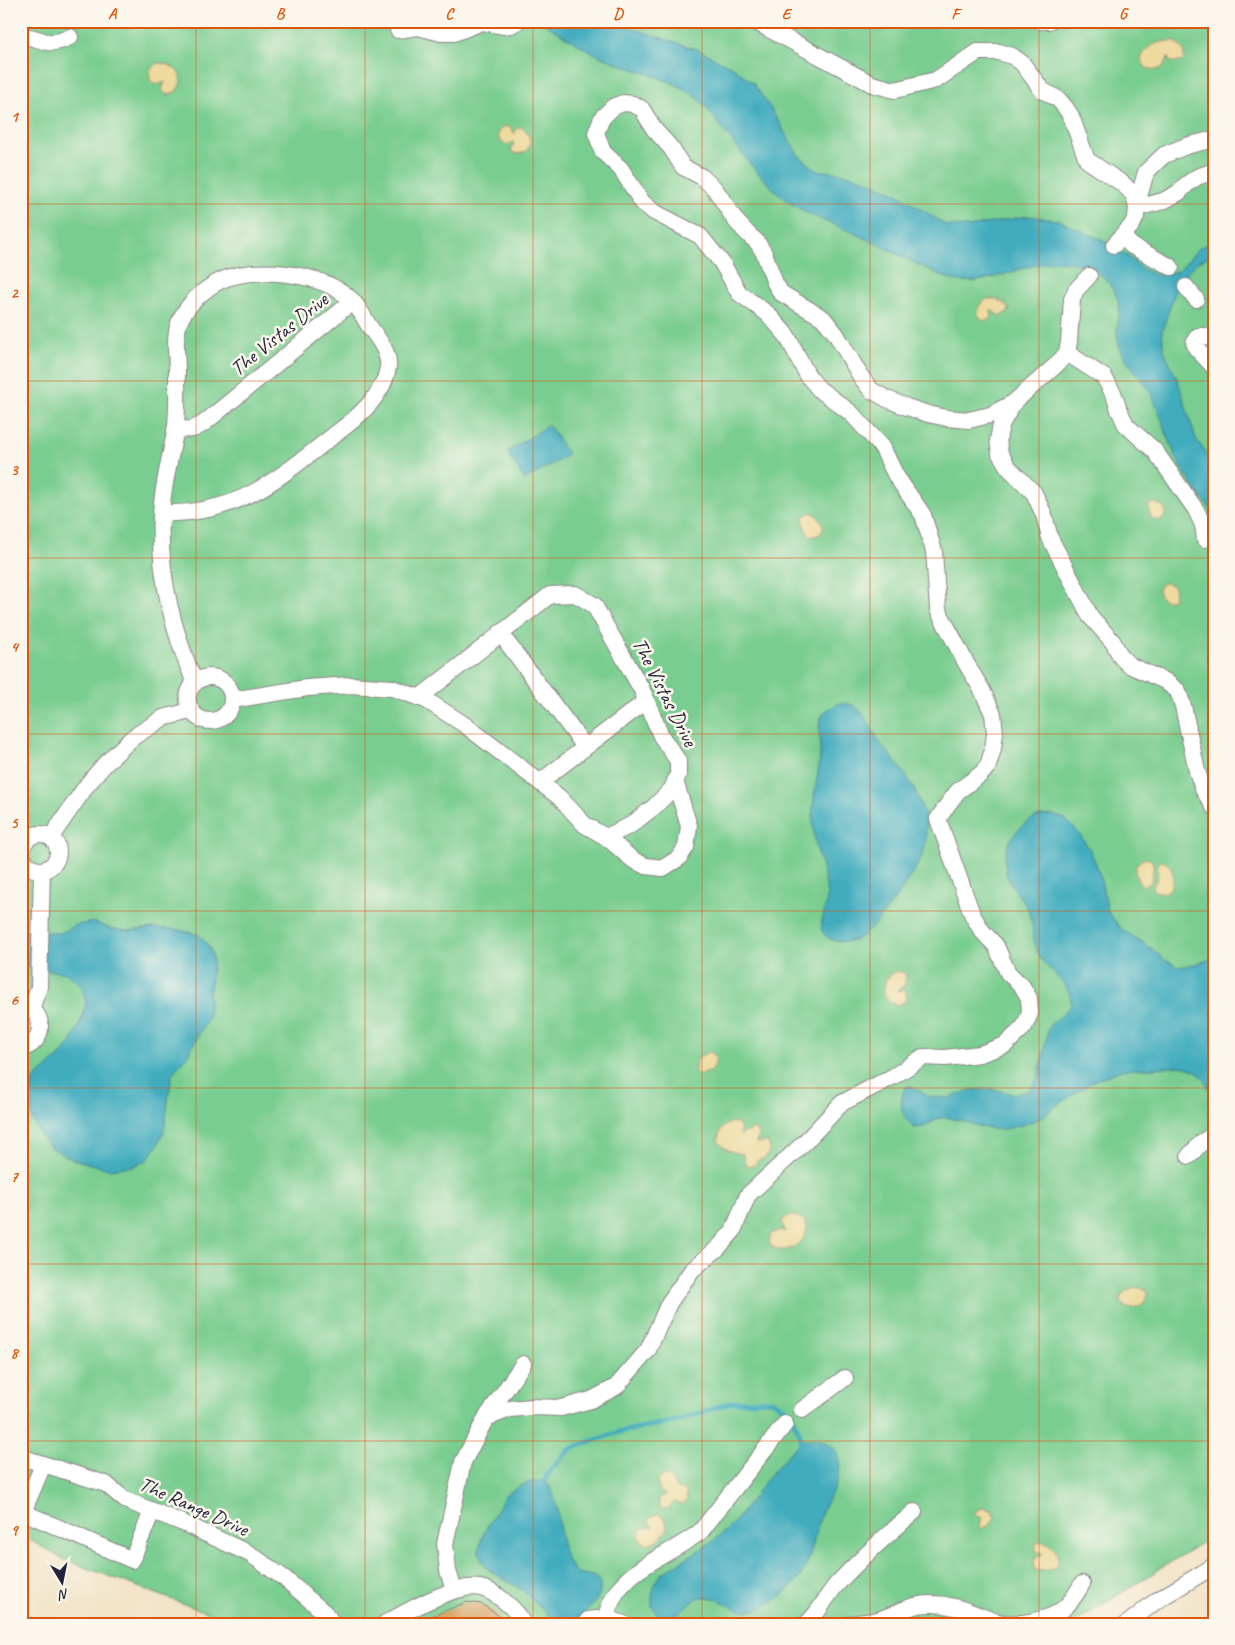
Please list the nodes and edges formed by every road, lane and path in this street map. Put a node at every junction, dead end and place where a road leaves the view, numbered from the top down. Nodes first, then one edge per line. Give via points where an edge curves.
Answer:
1 (518, 21) edge
2 (754, 21) edge
3 (1040, 21) edge
4 (1049, 21) edge
5 (398, 30) dead end
6 (21, 37) edge
7 (70, 37) dead end
8 (1214, 139) edge
9 (1214, 171) edge
10 (1137, 206) junction
11 (1171, 267) dead end
12 (1088, 276) dead end
13 (353, 302) junction
14 (1214, 340) edge
15 (1066, 352) junction
16 (1214, 367) edge
17 (1012, 403) junction
18 (175, 430) junction
19 (161, 513) junction
20 (1205, 539) dead end
21 (500, 634) junction
22 (194, 683) junction
23 (419, 698) junction
24 (232, 700) junction
25 (646, 701) junction
26 (190, 711) junction
27 (585, 747) junction
28 (675, 781) junction
29 (540, 782) junction
30 (1214, 807) edge
31 (606, 837) junction
32 (51, 838) junction
33 (42, 870) junction
34 (26, 1007) edge
35 (21, 1048) edge
36 (1214, 1134) edge
37 (1190, 1156) dead end
38 (523, 1364) dead end
39 (845, 1378) dead end
40 (802, 1410) dead end
41 (486, 1418) junction
42 (785, 1424) dead end
43 (21, 1457) edge
44 (43, 1465) junction
45 (152, 1511) junction
46 (914, 1512) dead end
47 (1214, 1566) edge
48 (1082, 1584) dead end
49 (454, 1590) junction
50 (333, 1624) edge
51 (384, 1624) edge
52 (524, 1624) edge
53 (624, 1624) edge
54 (806, 1624) edge
55 (851, 1624) edge
56 (1127, 1624) edge

1 - 5 street via 511,26 482,22 454,33 418,27
2 - 10 street via 872,84 895,90 936,80 978,52 1012,56 1022,63 1042,90 1065,107 1087,160 1123,184 1134,195
3 - 4 street
6 - 7 street via 50,43
8 - 10 street via 1164,155 1146,172
9 - 10 street via 1186,184 1163,201
10 - 11 street via 1132,225 1118,240
12 - 15 street via 1072,300 1070,342
13 - 18 street, The Vistas Drive via 203,424 193,429
13 - 18 street, The Vistas Drive via 328,285 287,275 246,273 211,286 183,314 176,331
13 - 19 street via 385,351 388,366 383,386 369,404 322,445 269,485 247,497 211,509 181,514
14 - 16 street via 1198,336 1194,342
15 - 17 street via 1055,366
15 - 20 street via 1104,377 1126,425 1154,451 1196,510 1203,524
17 - 30 street via 1001,426 1000,454 1008,467 1034,493 1050,538 1090,616 1129,665 1165,681 1178,691 1197,771
17 - 41 street via 990,415 969,420 947,418 928,414 871,390 823,318 781,293 757,242 736,221 715,189 702,177 683,167 642,109 623,103 613,107 602,118 596,132 603,152 621,168 642,202 654,212 700,236 722,263 739,292 768,314 786,336 819,389 851,413 882,447 896,476 923,515 934,551 938,610 982,690 993,714 996,734 988,766 958,791 938,819 972,914 996,946 1008,973 1022,986 1029,998 1030,1013 1024,1027 1005,1045 980,1054 922,1057 894,1076 842,1103 748,1195 733,1231 692,1270 669,1303 648,1350 616,1387 591,1400 561,1408 510,1409
18 - 19 street, The Vistas Drive
19 - 22 street, The Vistas Drive via 163,580
21 - 23 street, The Vistas Drive
21 - 25 street, The Vistas Drive via 550,595 575,594 594,605
21 - 27 street
22 - 24 street via 208,677 222,680 228,686
22 - 26 street via 188,696
23 - 24 street via 392,688 351,685 307,688
23 - 29 street via 466,725
24 - 26 street via 227,713 215,720 201,720
25 - 27 street
25 - 28 street, The Vistas Drive via 660,736 678,760
26 - 32 street via 162,718 132,738 87,785
27 - 29 street
28 - 31 street, The Vistas Drive via 672,789 632,825
28 - 31 street via 689,826 686,847 679,858 662,868 646,866 633,860
29 - 31 street via 585,825
32 - 33 street via 56,842 59,854 53,866
32 - 33 street via 39,834 24,844 25,862
33 - 34 street via 38,987
34 - 35 street via 37,1015 41,1031 32,1044
36 - 37 street
38 - 41 street
39 - 40 street
41 - 49 street via 463,1462 445,1544
42 - 53 street via 701,1532 628,1579 597,1619
43 - 44 street, The Range Drive
44 - 45 street, The Range Drive via 106,1484 125,1500
44 - 45 street via 23,1512 132,1560
45 - 50 street, The Range Drive via 250,1554 291,1584
46 - 54 street via 850,1569
47 - 56 street via 1156,1601
48 - 55 street via 1064,1609 1050,1617 1022,1623 1000,1622 958,1607 915,1604 879,1620
49 - 51 street
49 - 52 street via 483,1588 515,1610

